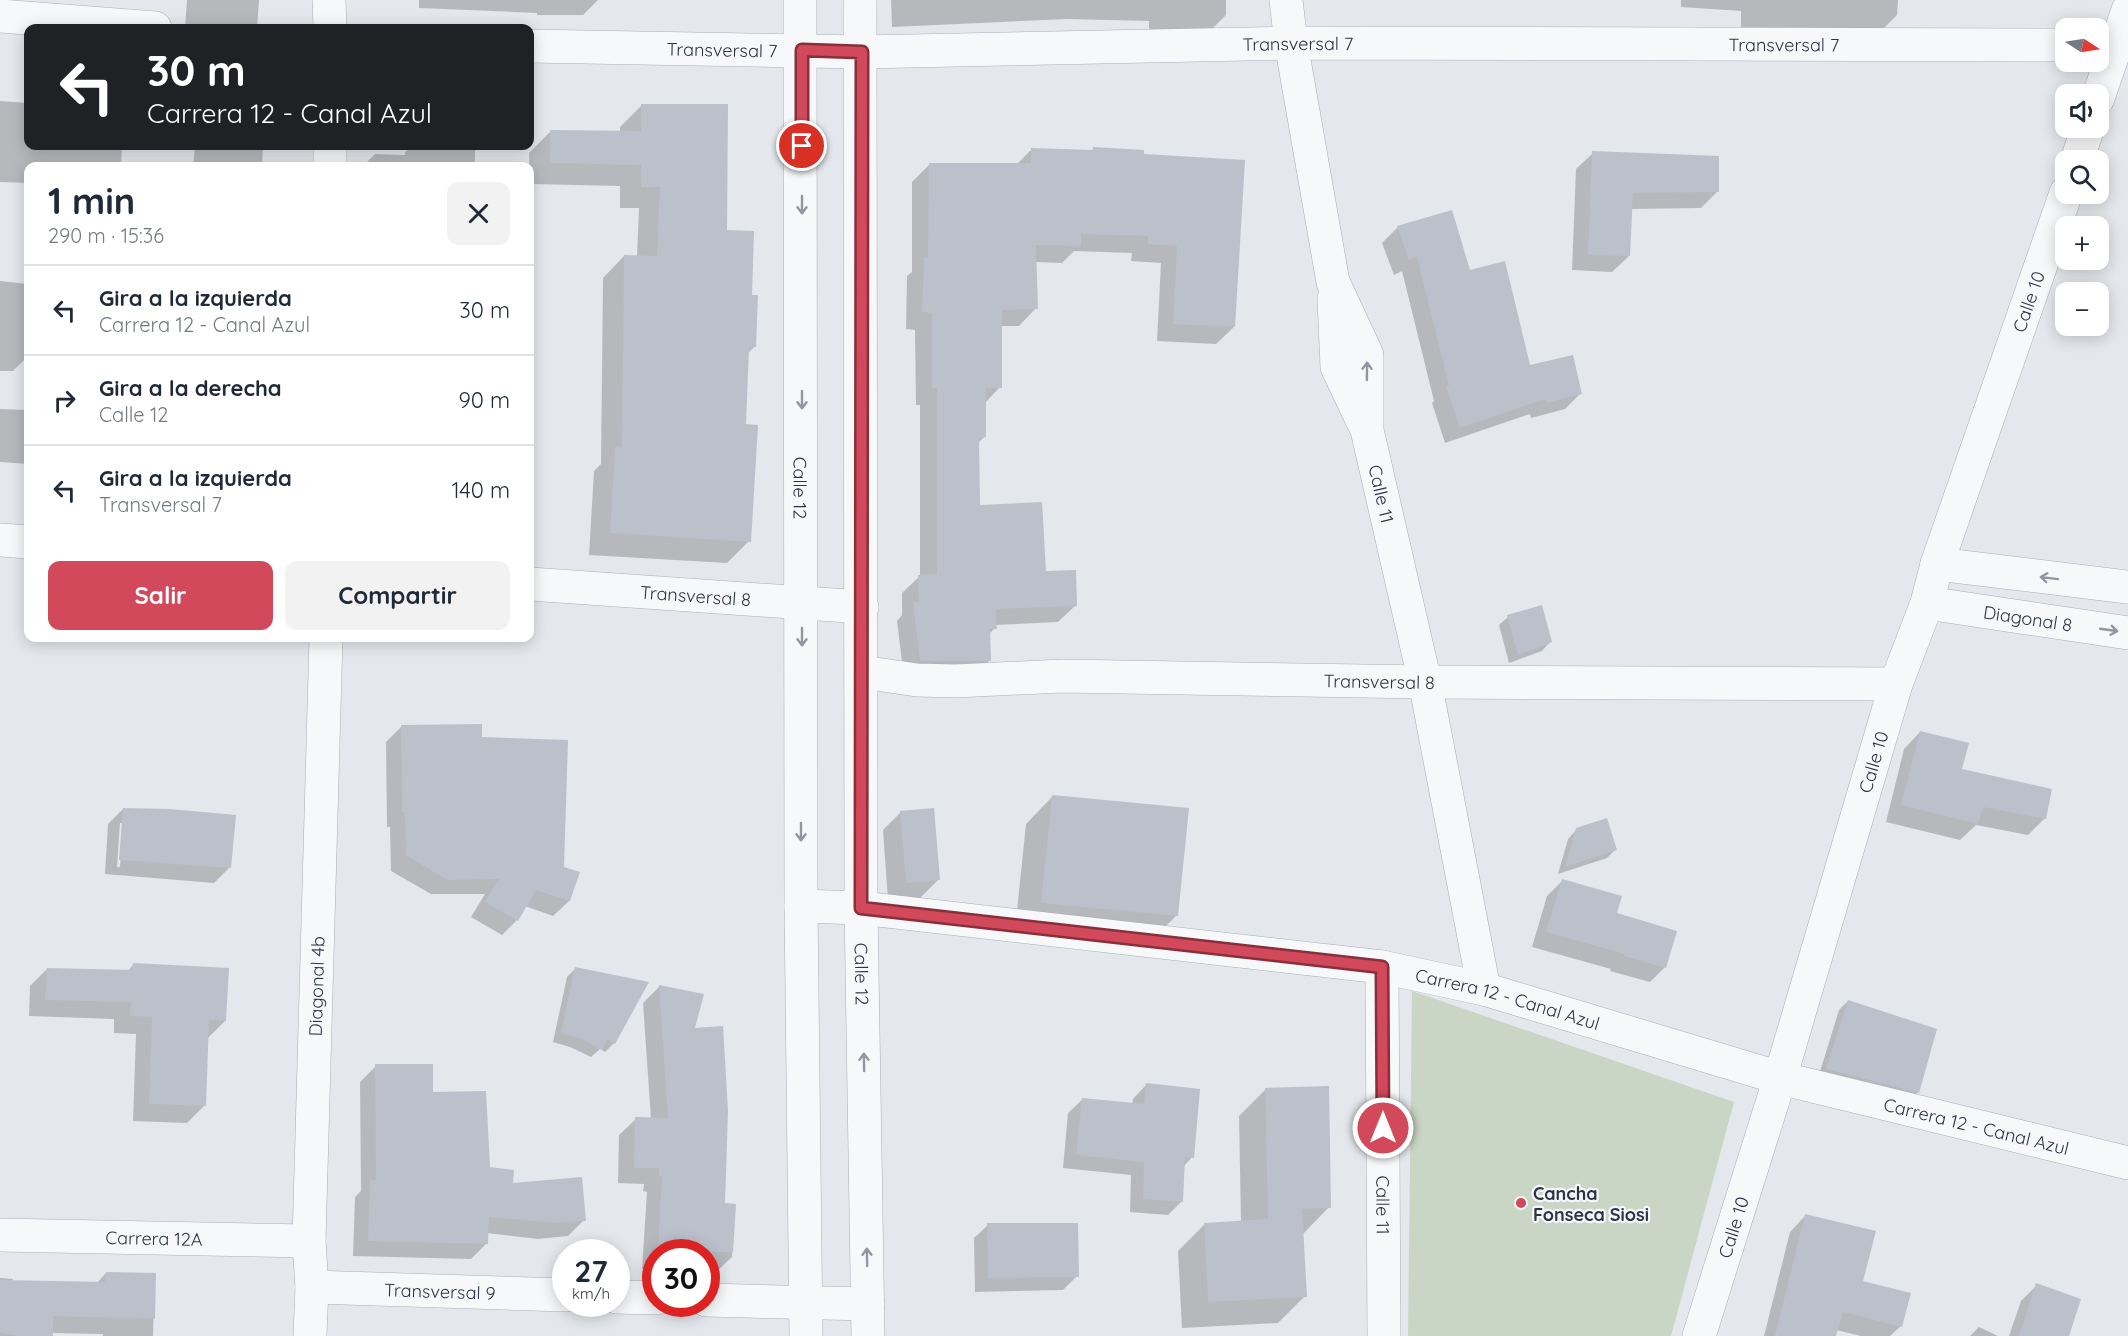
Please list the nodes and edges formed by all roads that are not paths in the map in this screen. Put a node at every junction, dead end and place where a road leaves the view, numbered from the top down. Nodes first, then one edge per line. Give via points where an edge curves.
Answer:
1 (329, 0) edge
2 (800, 0) edge
3 (860, 0) edge
4 (1286, 0) edge
5 (2128, 10) edge
6 (0, 16) edge
7 (103, 24) edge
8 (330, 24) edge
9 (1292, 43) junction
10 (2109, 44) edge
11 (2055, 45) edge
12 (534, 46) edge
13 (802, 50) junction
14 (862, 52) junction
15 (2062, 204) edge
16 (0, 540) edge
17 (24, 542) edge
18 (1937, 564) junction
19 (534, 584) edge
20 (2128, 587) edge
21 (802, 602) junction
22 (1927, 603) junction
23 (862, 607) junction
24 (2128, 633) edge
25 (326, 642) edge
26 (862, 672) junction
27 (1425, 682) junction
28 (1896, 684) junction
29 (801, 906) junction
30 (861, 908) junction
31 (1382, 967) junction
32 (1484, 989) junction
33 (1780, 1078) junction
34 (2128, 1163) edge
35 (0, 1235) edge
36 (309, 1241) junction
37 (312, 1287) junction
38 (552, 1295) edge
39 (720, 1301) edge
40 (806, 1304) junction
41 (868, 1304) junction
42 (310, 1336) edge
43 (806, 1336) edge
44 (868, 1336) edge
45 (1384, 1336) edge
46 (1699, 1336) edge

1 - 8 street
2 - 13 street, Calle 12
3 - 14 street, Calle 12
4 - 9 street
5 - 10 street
6 - 7 street
9 - 11 street, Transversal 7
9 - 14 street, Transversal 7
9 - 27 street, Calle 11 via 1333,282 1337,367 1366,430
12 - 13 street, Transversal 7
13 - 14 street, Transversal 7
13 -> 21 street, Calle 12
14 - 23 street, Calle 12
15 - 18 street, Calle 10
16 - 17 street
20 -> 18 street
18 - 22 street, Calle 10
19 - 21 street, Transversal 8
21 - 23 street, Transversal 8
21 -> 29 street, Calle 12
22 -> 24 street, Diagonal 8
22 - 28 street, Calle 10
23 - 26 street, Calle 12
25 - 36 street, Diagonal 4b
26 - 27 street, Transversal 8 via 955,681 1062,676
26 - 30 street, Calle 12
27 - 28 street, Transversal 8
27 - 32 street, Calle 11
28 - 33 street, Calle 10
29 - 30 street, Carrera 12 - Canal Azul
29 - 40 street, Calle 12
30 - 31 street, Carrera 12 - Canal Azul
41 -> 30 street, Calle 12
31 - 32 street, Carrera 12 - Canal Azul
31 - 45 street, Calle 11
32 - 33 street, Carrera 12 - Canal Azul
33 - 34 street, Carrera 12 - Canal Azul
33 - 46 street, Calle 10
35 - 36 street, Carrera 12A
36 - 37 street, Diagonal 4b
37 - 38 street, Transversal 9
37 - 42 street, Diagonal 4b
39 - 40 street
40 - 41 street
40 - 43 street, Calle 12
41 - 44 street, Calle 12

